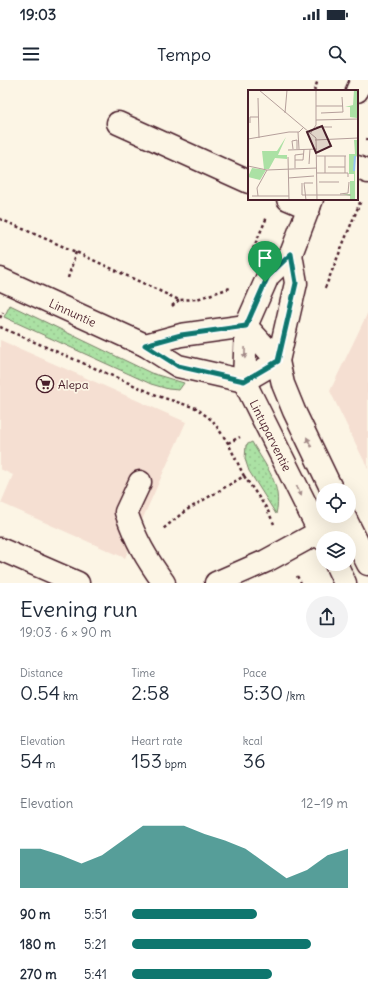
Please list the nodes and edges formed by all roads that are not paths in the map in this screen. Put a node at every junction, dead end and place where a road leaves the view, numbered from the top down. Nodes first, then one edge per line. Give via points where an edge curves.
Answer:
1 (362, 80) edge
2 (357, 90) edge
3 (118, 123) dead end
4 (358, 167) edge
5 (368, 172) edge
6 (248, 182) edge
7 (293, 200) edge
8 (311, 204) edge
9 (291, 254) junction
10 (0, 279) edge
11 (246, 326) junction
12 (145, 345) junction
13 (278, 361) junction
14 (244, 381) junction
15 (140, 482) dead end
16 (329, 483) edge
17 (337, 523) edge
18 (348, 523) edge
19 (319, 531) edge
20 (327, 531) edge
21 (316, 538) edge
22 (0, 549) edge
23 (368, 564) edge
24 (339, 571) edge
25 (78, 583) edge
26 (164, 583) edge
27 (216, 583) edge
28 (345, 583) edge

1 - 2 street
3 - 6 street
4 - 5 street
7 - 8 street
8 - 9 street
9 - 11 street via 268,276
9 - 13 street via 296,283
10 - 12 street, Linnuntie
11 - 12 street via 181,335
11 - 13 street
11 -> 14 street, Lintuparventie
12 - 14 street, Linnuntie via 178,366
13 - 14 street
16 -> 13 street via 294,411 283,384
14 -> 19 street, Lintuparventie
15 - 26 street via 126,512 145,556
17 - 20 street
18 - 23 street
21 - 27 street
22 - 25 street
24 - 28 street

